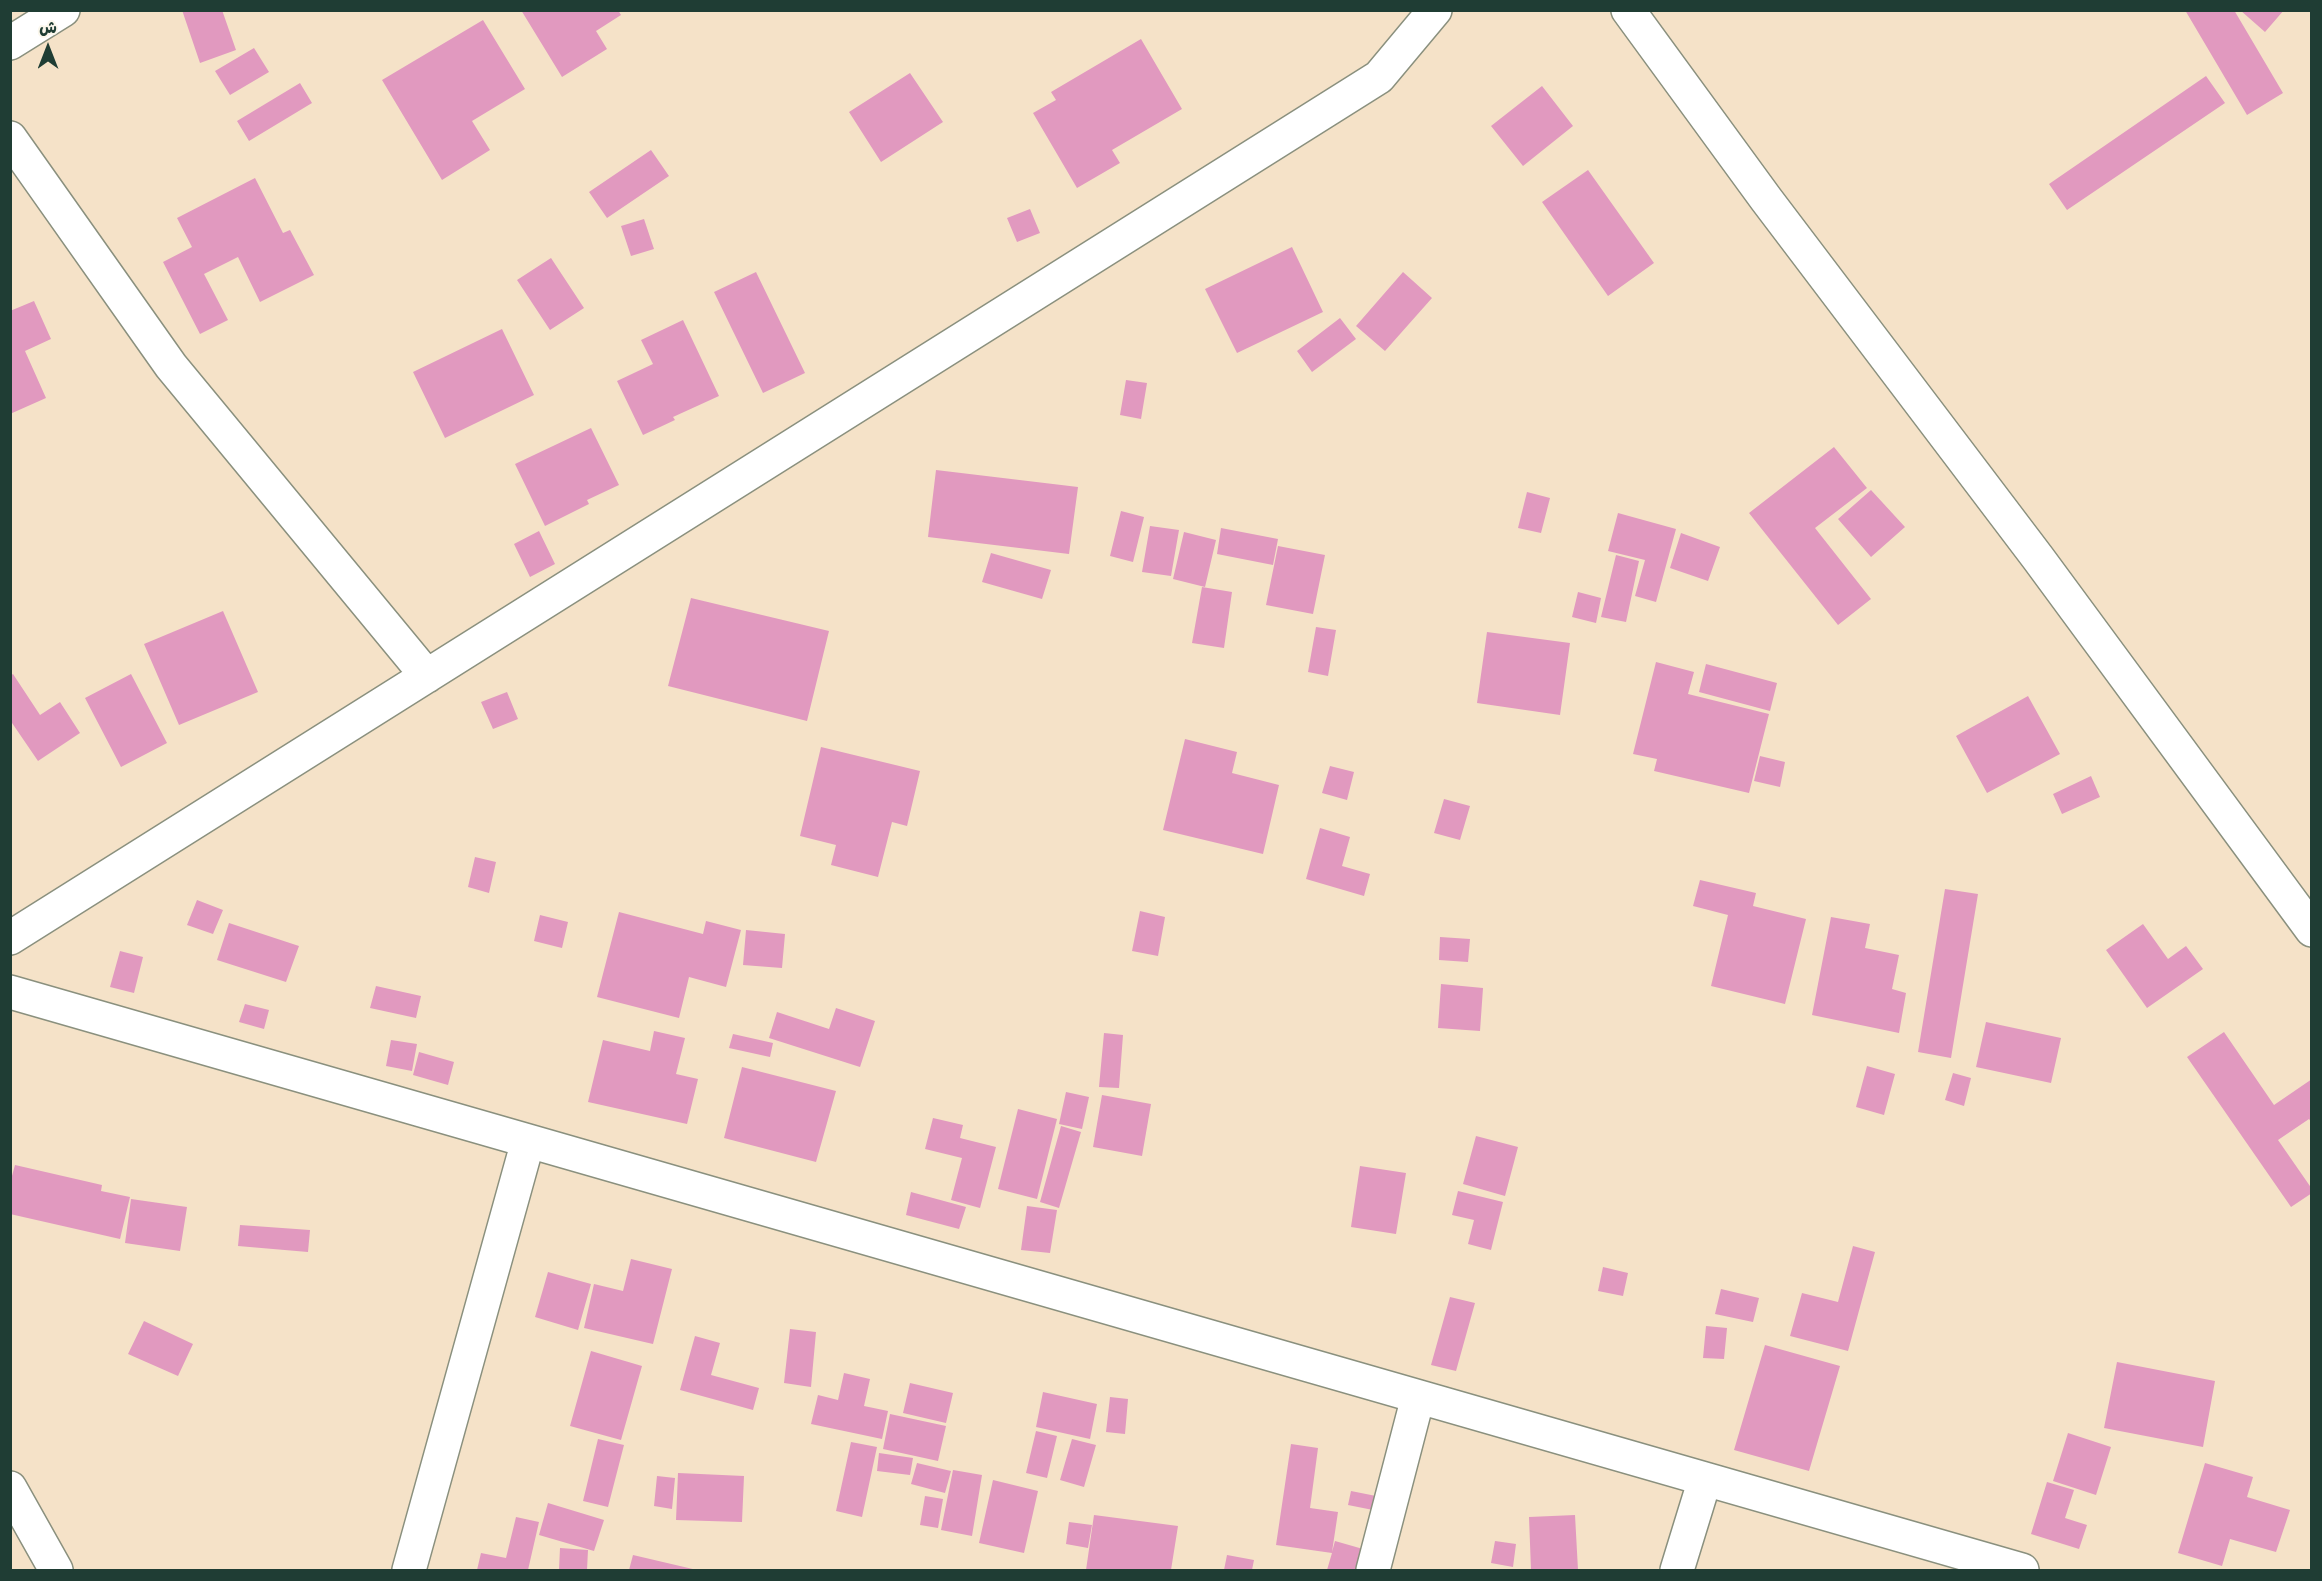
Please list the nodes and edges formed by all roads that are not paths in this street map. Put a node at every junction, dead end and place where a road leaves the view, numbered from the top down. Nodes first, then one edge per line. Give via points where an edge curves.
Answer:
1 (63, 10) edge
2 (1435, 10) edge
3 (1628, 10) edge
4 (10, 43) edge
5 (10, 138) edge
6 (427, 676) junction
7 (2312, 930) edge
8 (10, 938) edge
9 (10, 992) edge
10 (528, 1141) junction
11 (1418, 1397) junction
12 (1705, 1479) junction
13 (10, 1488) edge
14 (56, 1570) edge
15 (409, 1570) edge
16 (1373, 1570) edge
17 (1677, 1570) edge
18 (2022, 1570) edge

1 - 4 street
2 - 6 street via 1379,77
3 - 7 street
5 - 6 street via 171,366
6 - 8 street
9 - 10 street
10 - 11 street
10 - 15 street
11 - 12 street
11 - 16 street
12 - 17 street
12 - 18 street
13 - 14 street

